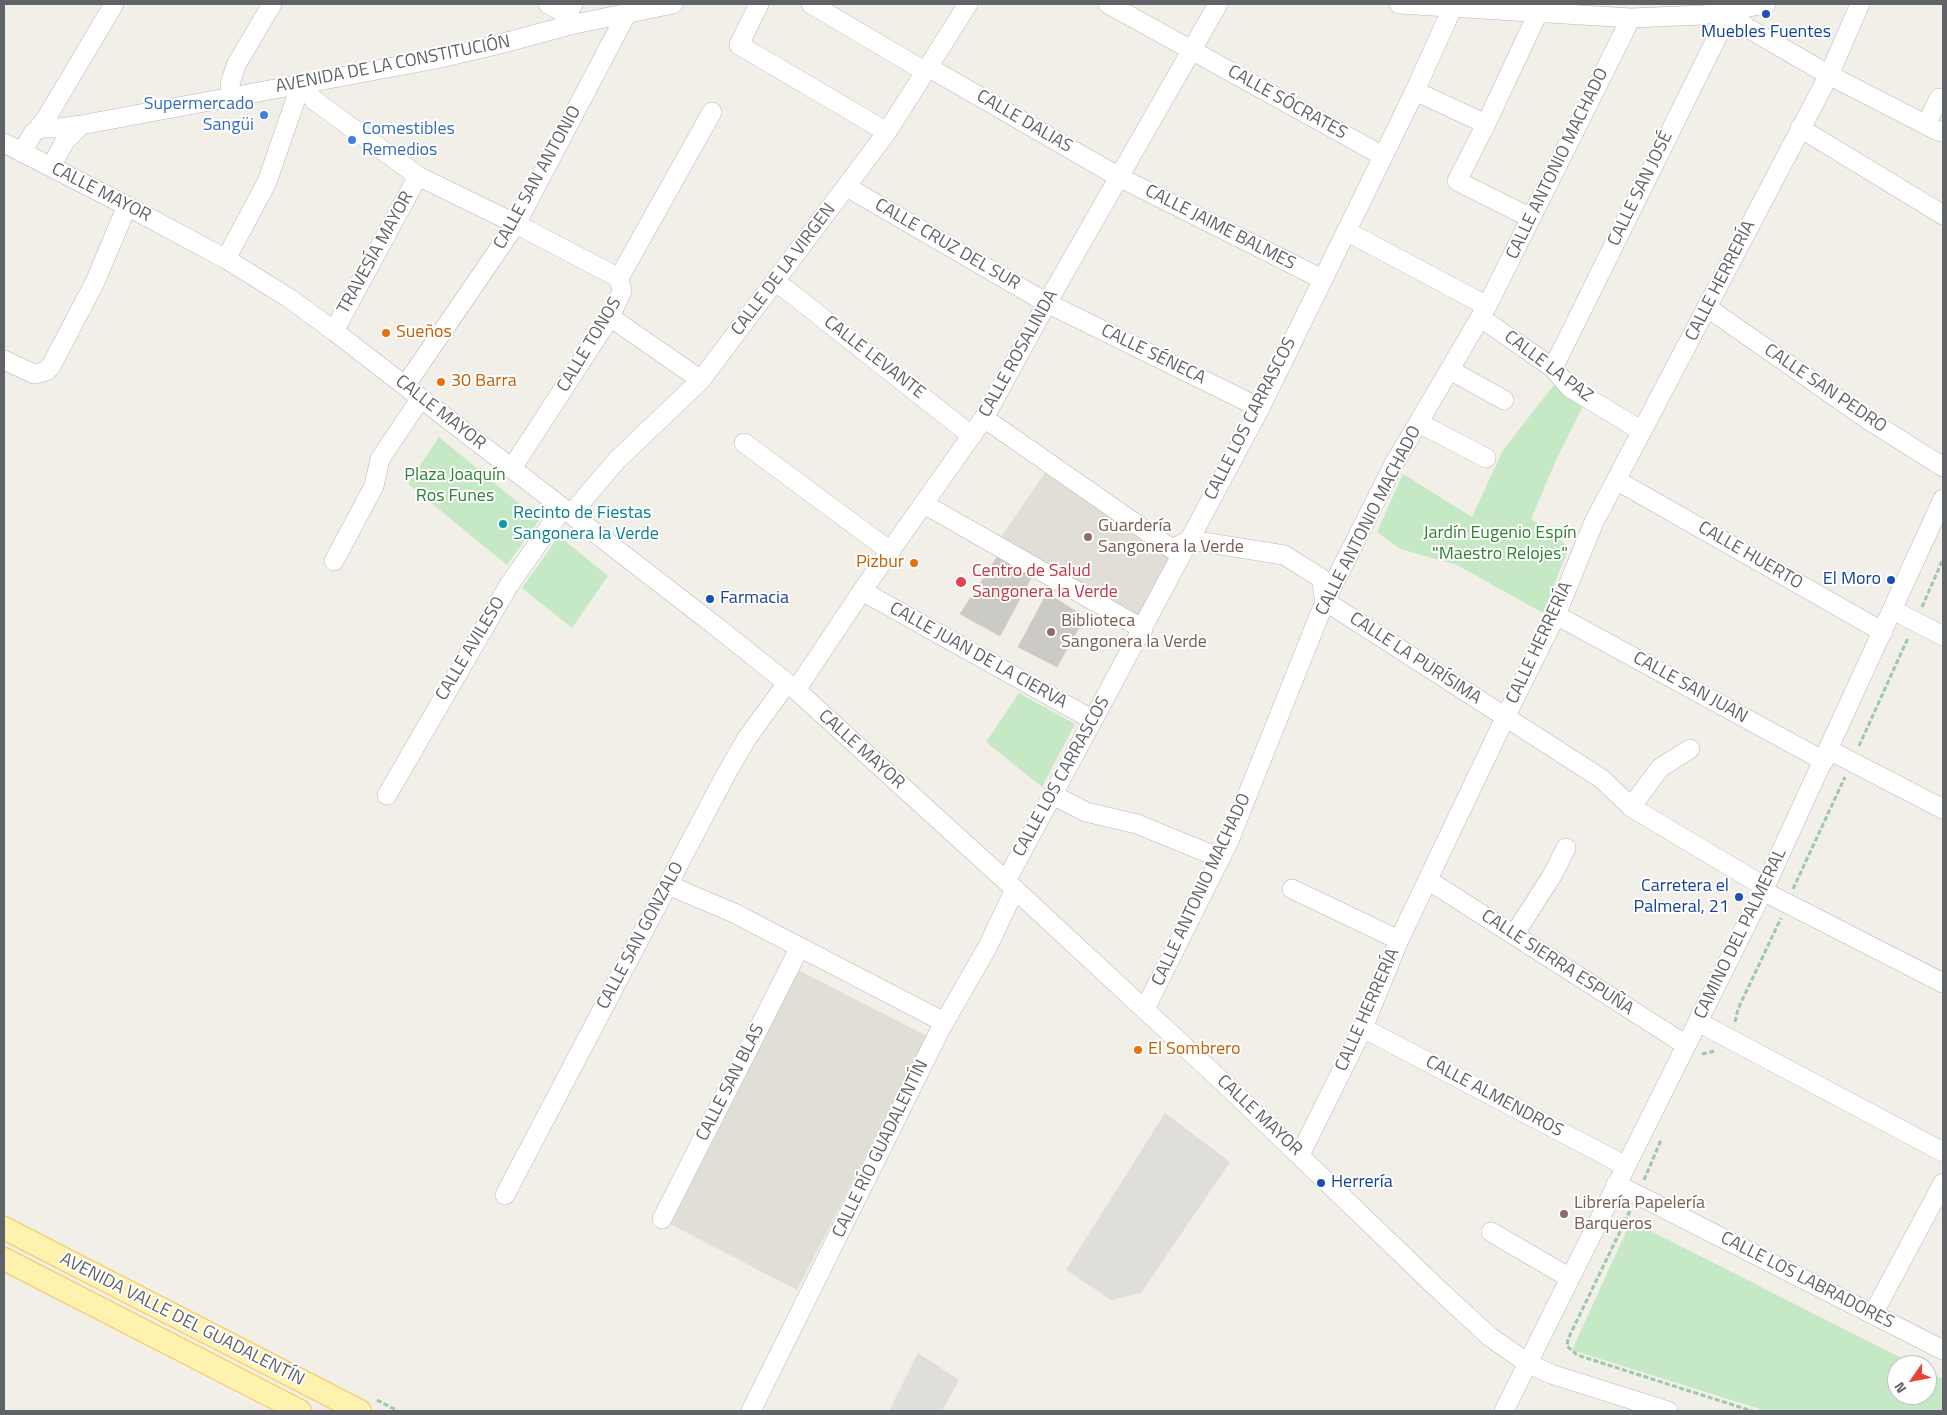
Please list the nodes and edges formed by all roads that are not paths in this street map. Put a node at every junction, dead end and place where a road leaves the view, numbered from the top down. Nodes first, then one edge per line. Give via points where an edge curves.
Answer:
1 (114, 4) edge
2 (272, 4) edge
3 (548, 4) edge
4 (667, 4) edge
5 (759, 4) edge
6 (811, 4) edge
7 (968, 4) edge
8 (1108, 4) edge
9 (1218, 4) edge
10 (1399, 4) edge
11 (1766, 4) edge
12 (1860, 4) edge
13 (1453, 6) edge
14 (1655, 11) edge
15 (1730, 11) junction
16 (627, 13) junction
17 (1538, 13) junction
18 (570, 15) edge
19 (1631, 18) junction
20 (1192, 51) junction
21 (927, 70) junction
22 (1829, 75) junction
23 (301, 84) junction
24 (1415, 91) junction
25 (231, 97) junction
26 (1943, 99) edge
27 (712, 112) dead end
28 (81, 124) junction
29 (1486, 124) junction
30 (1800, 128) junction
31 (43, 129) junction
32 (1935, 129) edge
33 (887, 132) junction
34 (4, 143) edge
35 (61, 148) junction
36 (22, 153) junction
37 (1383, 156) junction
38 (51, 167) junction
39 (418, 176) junction
40 (1119, 177) junction
41 (847, 187) junction
42 (127, 206) junction
43 (1943, 215) edge
44 (1531, 218) junction
45 (516, 224) junction
46 (1346, 231) junction
47 (226, 259) junction
48 (619, 278) junction
49 (1322, 279) junction
50 (774, 283) junction
51 (1047, 303) junction
52 (1708, 308) junction
53 (1484, 312) junction
54 (610, 317) junction
55 (334, 331) junction
56 (4, 360) edge
57 (1553, 368) junction
58 (1450, 370) junction
59 (701, 380) junction
60 (405, 386) junction
61 (421, 398) junction
62 (1504, 400) dead end
63 (1260, 408) junction
64 (984, 418) junction
65 (1419, 423) junction
66 (1642, 431) junction
67 (972, 436) junction
68 (744, 443) dead end
69 (1486, 458) dead end
70 (1943, 467) edge
71 (512, 468) junction
72 (1616, 480) junction
73 (1943, 499) edge
74 (924, 504) junction
75 (567, 511) junction
76 (1190, 540) junction
77 (890, 551) junction
78 (334, 562) dead end
79 (862, 591) junction
80 (1325, 601) junction
81 (1893, 610) junction
82 (1556, 614) junction
83 (1143, 628) junction
84 (1883, 632) junction
85 (1943, 636) edge
86 (791, 687) junction
87 (1505, 718) junction
88 (1094, 720) junction
89 (1690, 749) dead end
90 (1826, 755) junction
91 (387, 794) dead end
92 (1053, 795) junction
93 (1631, 807) junction
94 (1943, 809) edge
95 (1566, 848) dead end
96 (1220, 858) junction
97 (1428, 880) junction
98 (668, 885) junction
99 (1010, 885) junction
100 (1292, 889) dead end
101 (1764, 889) junction
102 (1514, 935) junction
103 (1400, 940) junction
104 (800, 947) junction
105 (1943, 983) edge
106 (1144, 1009) junction
107 (944, 1022) junction
108 (1698, 1022) junction
109 (1362, 1028) junction
110 (1686, 1045) junction
111 (1943, 1152) edge
112 (1300, 1156) junction
113 (1626, 1166) junction
114 (1943, 1183) edge
115 (1616, 1184) junction
116 (505, 1195) dead end
117 (662, 1219) dead end
118 (4, 1228) edge
119 (1491, 1232) dead end
120 (4, 1259) edge
121 (1570, 1278) junction
122 (1873, 1314) junction
123 (1943, 1350) edge
124 (1527, 1363) junction
125 (300, 1411) edge
126 (360, 1411) edge
127 (751, 1411) edge
128 (1504, 1411) edge
129 (1668, 1411) edge

1 - 31 street
2 - 25 street via 236,65 230,84
3 - 18 street
4 - 16 street, AVENIDA DE LA CONSTITUCIÓN
5 - 33 street via 739,45
6 - 21 street, CALLE DALIAS
7 - 21 street, CALLE DE LA VIRGEN
8 - 20 street, CALLE SÓCRATES
9 - 20 street, CALLE ROSALINDA
10 - 13 street
11 - 15 street
12 - 22 street, CALLE HERRERÍA
13 - 17 street
13 - 24 street, CALLE LOS CARRASCOS
14 - 15 street via 1703,15
14 - 19 street
15 - 22 street via 1746,27
15 - 57 street, CALLE SAN JOSÉ
16 - 18 street, AVENIDA DE LA CONSTITUCIÓN
16 - 45 street, CALLE SAN ANTONIO
17 - 19 street
17 - 29 street
18 - 23 street, AVENIDA DE LA CONSTITUCIÓN via 500,44
19 - 44 street, CALLE ANTONIO MACHADO
20 - 37 street, CALLE SÓCRATES
20 - 40 street, CALLE ROSALINDA
21 - 33 street, CALLE DE LA VIRGEN
21 - 40 street, CALLE DALIAS
22 - 30 street, CALLE HERRERÍA
22 - 32 street
23 - 25 street, AVENIDA DE LA CONSTITUCIÓN
23 - 39 street via 315,101
23 - 47 street via 267,182
24 - 29 street
24 - 37 street, CALLE LOS CARRASCOS
25 - 28 street, AVENIDA DE LA CONSTITUCIÓN
26 - 32 street via 1940,98
27 - 48 street, CALLE TONOS
28 - 31 street, AVENIDA DE LA CONSTITUCIÓN
28 - 35 street
29 - 44 street via 1457,181
30 - 43 street
30 - 52 street, CALLE HERRERÍA
31 - 35 street via 60,136
31 - 36 street
33 - 41 street, CALLE DE LA VIRGEN
34 - 36 street, CALLE MAYOR
35 - 38 street
36 - 38 street, CALLE MAYOR
37 - 46 street, CALLE LOS CARRASCOS
38 - 42 street, CALLE MAYOR
39 - 45 street
39 - 55 street, TRAVESÍA MAYOR
40 - 49 street, CALLE JAIME BALMES
40 - 51 street, CALLE ROSALINDA
41 - 50 street, CALLE DE LA VIRGEN
41 - 51 street, CALLE CRUZ DEL SUR
42 - 47 street, CALLE MAYOR
42 - 56 street via 95,282 51,366 34,374
44 - 53 street, CALLE ANTONIO MACHADO
45 - 48 street
45 - 60 street, CALLE SAN ANTONIO
46 - 49 street, CALLE LOS CARRASCOS
46 - 53 street, CALLE LA PAZ
47 - 55 street, CALLE MAYOR
48 - 54 street, CALLE TONOS via 622,291
49 - 63 street, CALLE LOS CARRASCOS
50 - 59 street, CALLE DE LA VIRGEN
50 - 67 street, CALLE LEVANTE
51 - 63 street, CALLE SÉNECA
51 - 64 street, CALLE ROSALINDA
52 - 66 street, CALLE HERRERÍA
52 - 70 street, CALLE SAN PEDRO
53 - 57 street, CALLE LA PAZ
53 - 58 street, CALLE ANTONIO MACHADO
54 - 59 street
54 - 71 street, CALLE TONOS
55 - 60 street, CALLE MAYOR
57 - 66 street, CALLE LA PAZ via 1569,387
58 - 62 street
58 - 65 street, CALLE ANTONIO MACHADO
59 - 75 street, CALLE DE LA VIRGEN
60 - 61 street, CALLE MAYOR
61 - 71 street, CALLE MAYOR
61 - 78 street via 380,459 374,486
63 - 76 street, CALLE LOS CARRASCOS
64 - 67 street, CALLE ROSALINDA
64 - 76 street via 1172,549
65 - 69 street
65 - 80 street, CALLE ANTONIO MACHADO via 1394,464
66 - 72 street, CALLE HERRERÍA
67 - 74 street, CALLE ROSALINDA
68 - 77 street
71 - 75 street, CALLE MAYOR
72 - 82 street, CALLE HERRERÍA via 1594,522
72 - 84 street, CALLE HUERTO
73 - 81 street, CAMINO DEL PALMERAL
74 - 77 street, CALLE ROSALINDA
74 - 83 street
75 - 86 street, CALLE MAYOR
75 - 91 street, CALLE AVILESO via 509,586
76 - 80 street via 1284,555 1321,578
76 - 83 street, CALLE LOS CARRASCOS
77 - 79 street, CALLE ROSALINDA
79 - 86 street, CALLE ROSALINDA
79 - 88 street, CALLE JUAN DE LA CIERVA
80 - 87 street, CALLE LA PURÍSIMA
80 - 96 street, CALLE ANTONIO MACHADO
81 - 84 street, CAMINO DEL PALMERAL
81 - 85 street
82 - 87 street, CALLE HERRERÍA
82 - 90 street, CALLE SAN JUAN
83 - 88 street, CALLE LOS CARRASCOS
84 - 90 street, CAMINO DEL PALMERAL
86 - 98 street, CALLE SAN GONZALO via 747,738
86 - 99 street, CALLE MAYOR
87 - 93 street, CALLE LA PURÍSIMA via 1602,779
87 - 97 street, CALLE HERRERÍA
88 - 92 street, CALLE LOS CARRASCOS
89 - 93 street via 1660,768
90 - 94 street, CALLE SAN JUAN
90 - 101 street, CAMINO DEL PALMERAL
92 - 96 street via 1086,812 1137,824
92 - 99 street, CALLE LOS CARRASCOS
93 - 101 street, CALLE LA PURÍSIMA
95 - 102 street
96 - 106 street, CALLE ANTONIO MACHADO
97 - 102 street, CALLE SIERRA ESPUÑA
97 - 103 street, CALLE HERRERÍA
98 - 104 street via 734,913
98 - 116 street, CALLE SAN GONZALO
99 - 106 street, CALLE MAYOR
99 - 107 street, CALLE RÍO GUADALENTÍN via 987,948
100 - 103 street
101 - 105 street, CALLE LA PURÍSIMA
101 - 108 street, CAMINO DEL PALMERAL
102 - 110 street, CALLE SIERRA ESPUÑA
103 - 109 street, CALLE HERRERÍA
104 - 107 street
104 - 117 street, CALLE SAN BLAS
106 - 112 street, CALLE MAYOR
107 - 127 street, CALLE RÍO GUADALENTÍN
108 - 110 street, CAMINO DEL PALMERAL
108 - 111 street
109 - 112 street, CALLE HERRERÍA
109 - 113 street, CALLE ALMENDROS
110 - 113 street, CAMINO DEL PALMERAL
112 - 124 street, CALLE MAYOR via 1458,1308
113 - 115 street, CAMINO DEL PALMERAL
114 - 122 street
115 - 121 street, CAMINO DEL PALMERAL
115 - 122 street, CALLE LOS LABRADORES
118 - 126 main road, AVENIDA VALLE DEL GUADALENTÍN
119 - 121 street
120 - 125 main road, AVENIDA VALLE DEL GUADALENTÍN
121 - 124 street, CAMINO DEL PALMERAL
122 - 123 street, CALLE LOS LABRADORES
124 - 128 street, CAMINO DEL PALMERAL
124 - 129 street, CALLE MAYOR via 1564,1379

